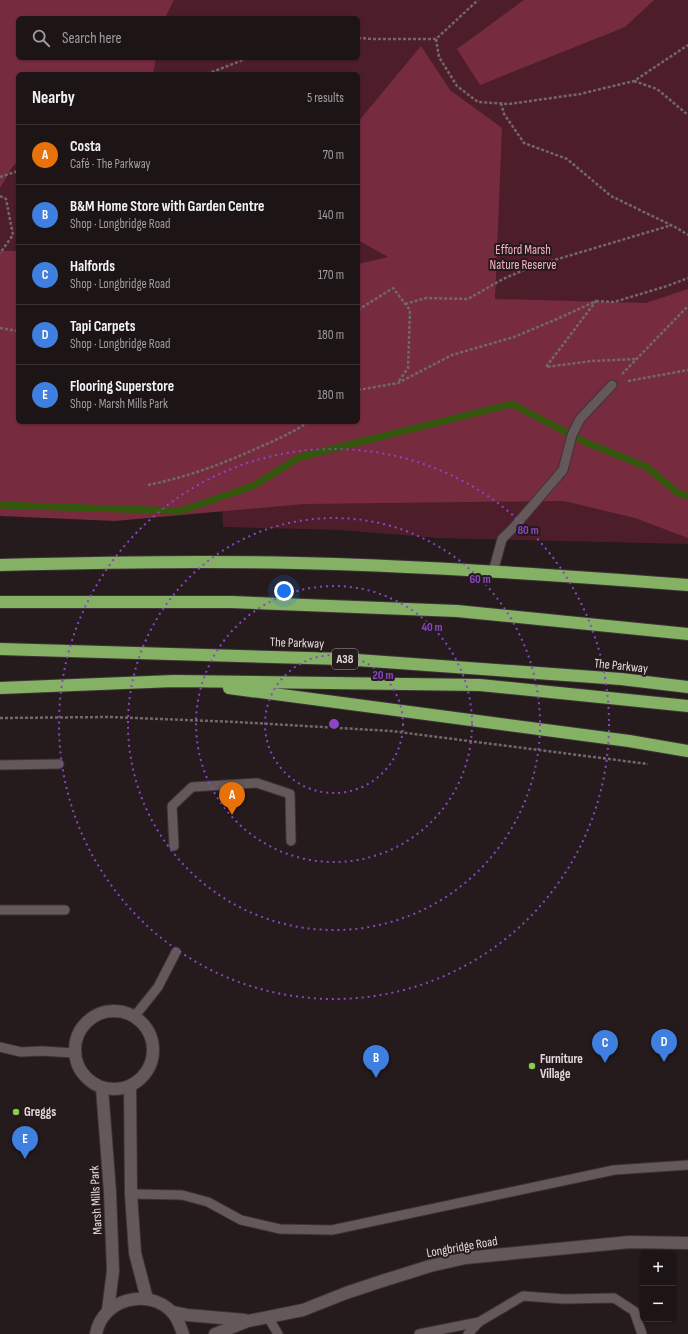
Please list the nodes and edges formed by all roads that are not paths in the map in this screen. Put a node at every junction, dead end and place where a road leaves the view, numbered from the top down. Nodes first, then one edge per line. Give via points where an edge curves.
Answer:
1 (612, 385) road end
2 (0, 565) edge
3 (493, 572) junction
4 (688, 585) edge
5 (0, 602) edge
6 (688, 634) edge
7 (0, 649) edge
8 (174, 681) junction
9 (688, 687) edge
10 (0, 688) edge
11 (688, 706) edge
12 (688, 751) edge
13 (59, 764) dead end
14 (0, 765) edge
15 (291, 841) dead end
16 (174, 846) dead end
17 (0, 910) edge
18 (65, 910) dead end
19 (176, 952) dead end
20 (134, 1017) junction
21 (0, 1047) edge
22 (74, 1053) junction
23 (130, 1086) junction
24 (102, 1088) junction
25 (688, 1164) edge
26 (131, 1194) junction
27 (688, 1243) edge
28 (147, 1299) junction
29 (108, 1310) junction
30 (172, 1312) junction
31 (268, 1317) junction
32 (248, 1321) junction
33 (479, 1322) junction
34 (96, 1334) edge
35 (183, 1334) edge
36 (215, 1334) edge
37 (278, 1334) edge
38 (419, 1334) edge
39 (468, 1334) edge
40 (642, 1334) edge

1 - 3 lane via 580,419 572,435 563,470 502,539
2 - 3 highway via 141,561 336,564
3 - 4 highway
5 - 6 highway via 232,602 457,611
7 - 9 highway, The Parkway / A38 via 343,659 621,679
8 - 10 highway, A38
8 - 11 highway, A38 via 480,685
8 - 12 highway, A38
13 - 14 lane
15 - 16 lane via 290,794 257,783 192,787 172,806
17 - 18 lane
19 - 20 lane via 158,986
20 - 22 street via 123,1012 111,1011 89,1020 80,1029
20 - 23 street via 150,1035 152,1059 148,1070
21 - 22 lane via 21,1052
22 - 24 street via 83,1074 91,1083
23 - 24 street via 121,1089
23 - 26 street
24 - 29 street, Marsh Mills Park via 113,1271
25 - 26 lane via 614,1170 332,1230 280,1229 249,1222 208,1202 182,1194
26 - 28 street via 135,1253
27 - 31 street, Longbridge Road via 630,1242 465,1258 382,1281 304,1310
28 - 29 street via 133,1298 120,1302
28 - 30 street via 161,1303
29 - 34 street
30 - 32 street, Longbridge Road
30 - 35 street via 180,1323
31 - 32 street, Longbridge Road
31 - 37 lane
32 - 36 street, Longbridge Road
33 - 38 lane
33 - 39 lane
33 - 40 lane via 523,1296 564,1299 614,1298 634,1311

